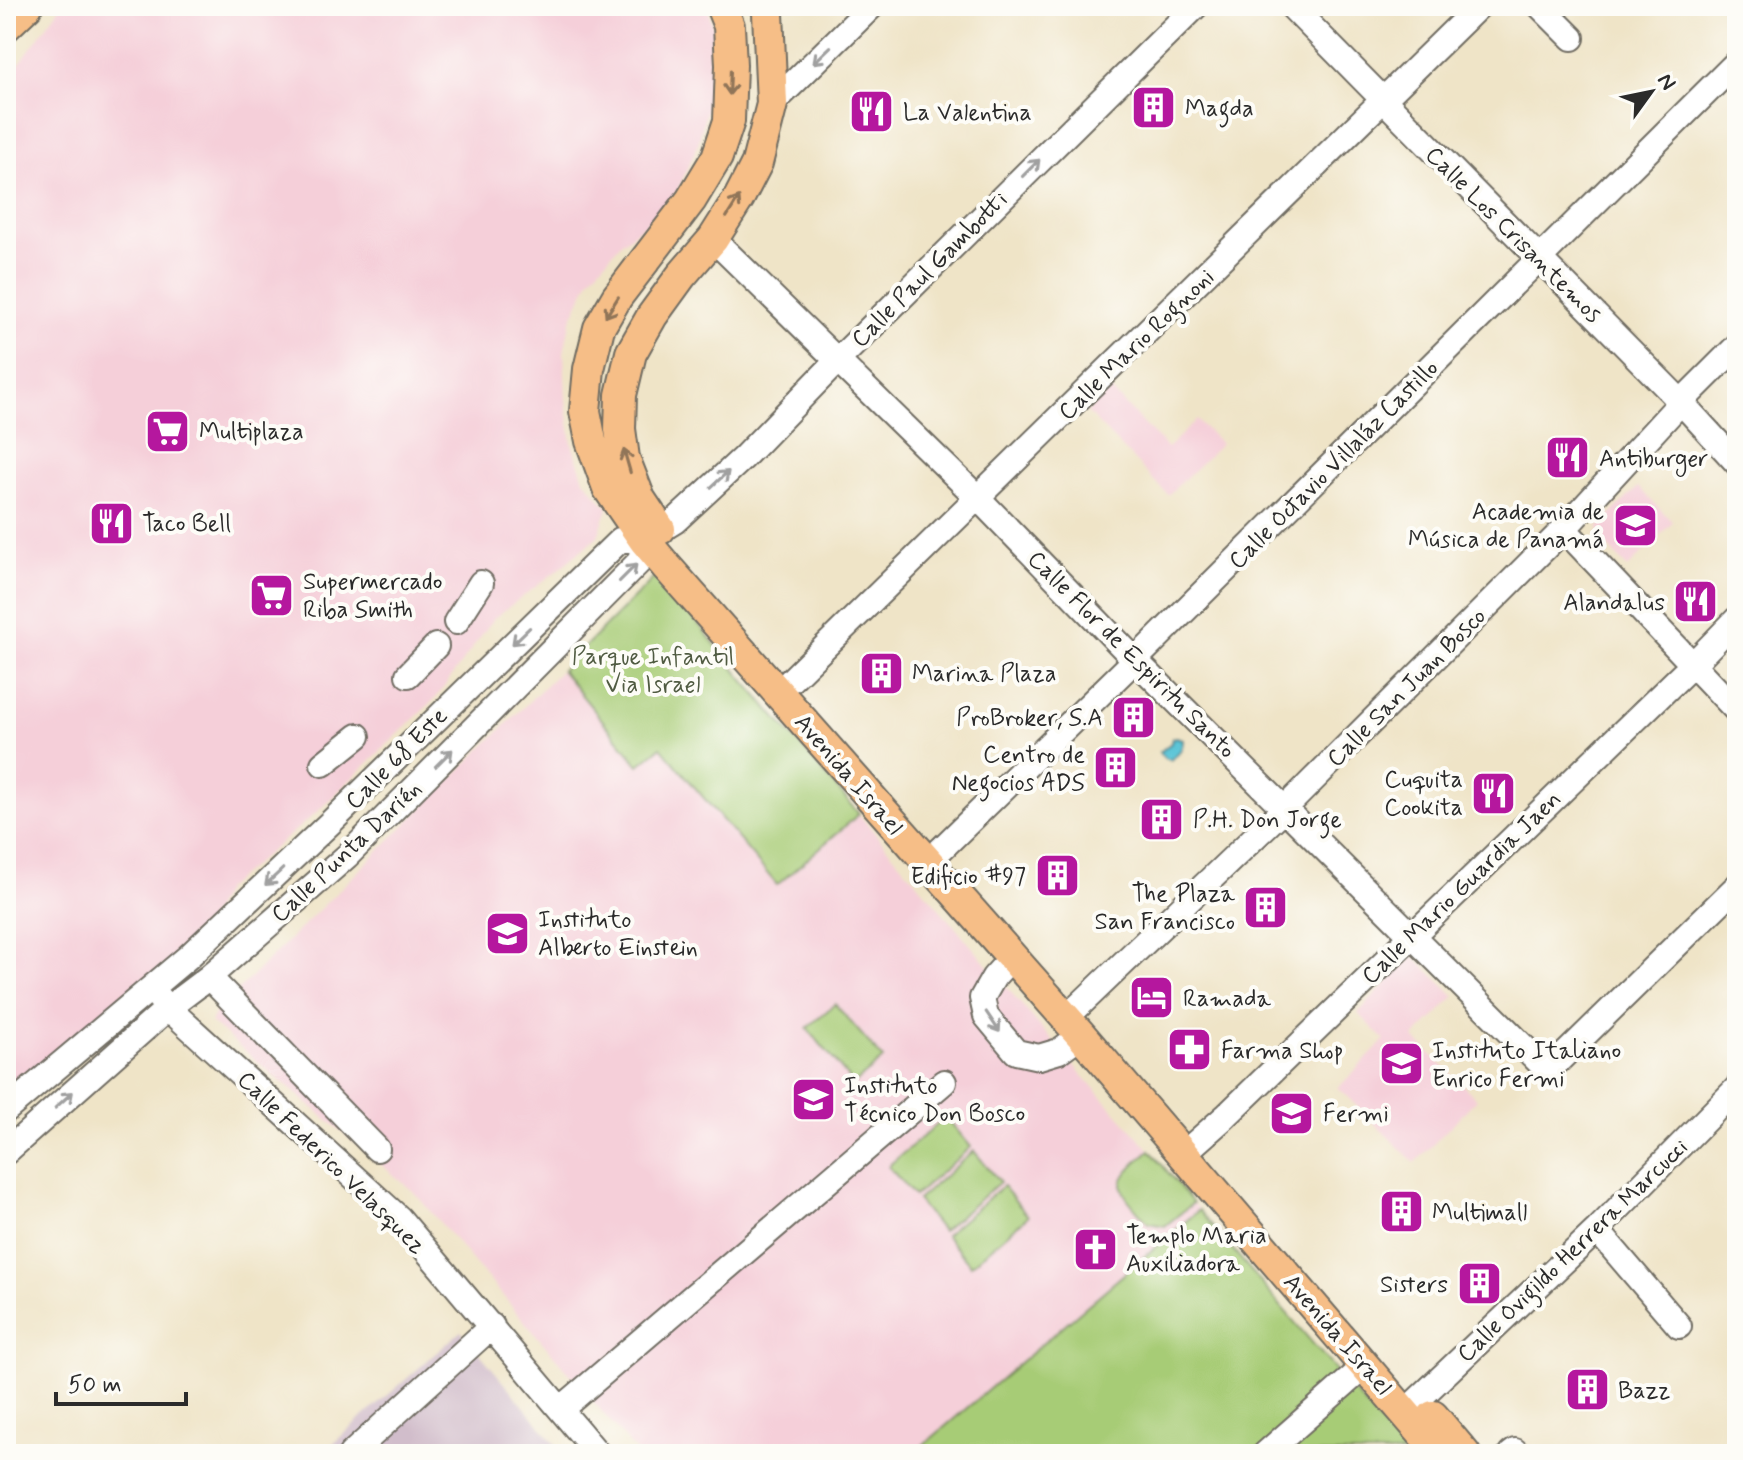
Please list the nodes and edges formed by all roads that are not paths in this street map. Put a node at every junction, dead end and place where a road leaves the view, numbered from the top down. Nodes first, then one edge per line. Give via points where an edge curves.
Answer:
1 (27, 6) edge
2 (721, 6) edge
3 (766, 6) edge
4 (872, 6) edge
5 (1196, 6) edge
6 (1291, 6) edge
7 (1479, 6) edge
8 (1540, 6) edge
9 (6, 26) edge
10 (1572, 38) dead end
11 (1737, 62) edge
12 (1384, 101) junction
13 (772, 104) junction
14 (713, 239) junction
15 (1539, 260) junction
16 (1737, 346) edge
17 (837, 361) junction
18 (1681, 402) junction
19 (1737, 463) edge
20 (978, 498) junction
21 (1564, 529) junction
22 (652, 535) junction
23 (481, 583) dead end
24 (553, 605) junction
25 (1737, 619) edge
26 (456, 622) dead end
27 (574, 627) junction
28 (436, 646) dead end
29 (1135, 660) junction
30 (1693, 664) junction
31 (408, 675) dead end
32 (791, 680) junction
33 (1737, 711) edge
34 (358, 736) dead end
35 (323, 764) dead end
36 (1285, 808) junction
37 (934, 857) junction
38 (1737, 886) edge
39 (1410, 936) junction
40 (1012, 957) junction
41 (209, 977) junction
42 (150, 988) junction
43 (168, 1008) junction
44 (1076, 1020) junction
45 (944, 1082) dead end
46 (1737, 1088) edge
47 (6, 1110) edge
48 (1190, 1148) junction
49 (377, 1149) dead end
50 (6, 1152) edge
51 (1597, 1230) junction
52 (492, 1326) junction
53 (1679, 1326) dead end
54 (1365, 1366) junction
55 (1412, 1406) junction
56 (561, 1409) junction
57 (351, 1454) edge
58 (598, 1454) edge
59 (1265, 1454) edge
60 (1440, 1454) edge
61 (1465, 1454) edge
62 (1511, 1454) edge
63 (1517, 1454) edge

1 - 9 main road
2 -> 22 main road, Avenida Israel via 729,26 731,65 729,121 717,157 617,297 599,328 589,369 585,411 608,488
3 - 13 main road, Avenida Israel
4 -> 13 street
17 -> 5 street, Calle Paul Gambotti
6 - 12 street, Calle Los Crisantemos
7 - 12 street, Calle Mario Rognoni
8 - 10 street
11 - 15 street, Calle Octavio Villaláz Castillo
12 - 15 street, Calle Los Crisantemos
12 - 20 street, Calle Mario Rognoni
14 -> 13 main road, Avenida Israel via 757,163
14 - 17 street, Calle Flor de Espiritu Santo
22 -> 14 main road, Avenida Israel via 624,458 621,395 631,353 652,316
15 - 18 street, Calle Los Crisantemos
15 - 29 street, Calle Octavio Villaláz Castillo
16 - 18 street, Calle San Juan Bosco
17 - 20 street, Calle Flor de Espiritu Santo
22 -> 17 street, Calle Paul Gambotti via 675,521 743,458
18 - 19 street, Calle Los Crisantemos
18 - 21 street, Calle San Juan Bosco
20 - 29 street, Calle Flor de Espiritu Santo
20 - 32 street, Calle Mario Rognoni
21 - 30 street
21 - 36 street, Calle San Juan Bosco
22 - 24 street, Calle 68 Este via 620,540
27 -> 22 street, Calle Punta Darién via 640,561
22 - 32 main road, Avenida Israel
22 - 37 main road, Avenida Israel
23 - 26 street
24 - 27 street
24 -> 42 street, Calle 68 Este via 330,823
25 - 30 street, Calle Mario Guardia Jaen
41 -> 27 street, Calle Punta Darién via 347,856
28 - 31 street
29 - 36 street, Calle Flor de Espiritu Santo
29 - 37 street, Calle Octavio Villaláz Castillo
30 - 33 street
30 - 39 street, Calle Mario Guardia Jaen
32 - 37 main road, Avenida Israel
34 - 35 street
36 - 39 street, Calle Flor de Espiritu Santo
36 - 44 street, Calle San Juan Bosco
37 - 40 main road, Avenida Israel
37 - 44 main road, Avenida Israel
38 - 39 street, Calle Flor de Espiritu Santo via 1548,1071
39 - 48 street, Calle Mario Guardia Jaen
40 - 44 main road, Avenida Israel
40 -> 44 street, Calle San Juan Bosco via 982,998 986,1016 1016,1052 1039,1057 1059,1051
41 - 43 street, Calle Punta Darién
41 - 49 street
42 - 43 street, Calle Federico Velasquez
42 - 47 street
50 -> 43 street, Calle Punta Darién
43 - 52 street, Calle Federico Velasquez via 399,1218
44 - 48 main road, Avenida Israel
45 - 56 street
46 - 51 street, Calle Ovigildo Herrera Marcucci
48 - 54 main road, Avenida Israel
48 - 55 main road, Avenida Israel
51 - 53 street
51 - 55 street, Calle Ovigildo Herrera Marcucci
52 - 56 street, Calle Federico Velasquez
52 - 57 street
54 - 55 main road, Avenida Israel
54 - 59 street
55 - 60 main road, Avenida Israel
55 - 61 main road, Avenida Israel
56 - 58 street, Calle Federico Velasquez
62 - 63 street

